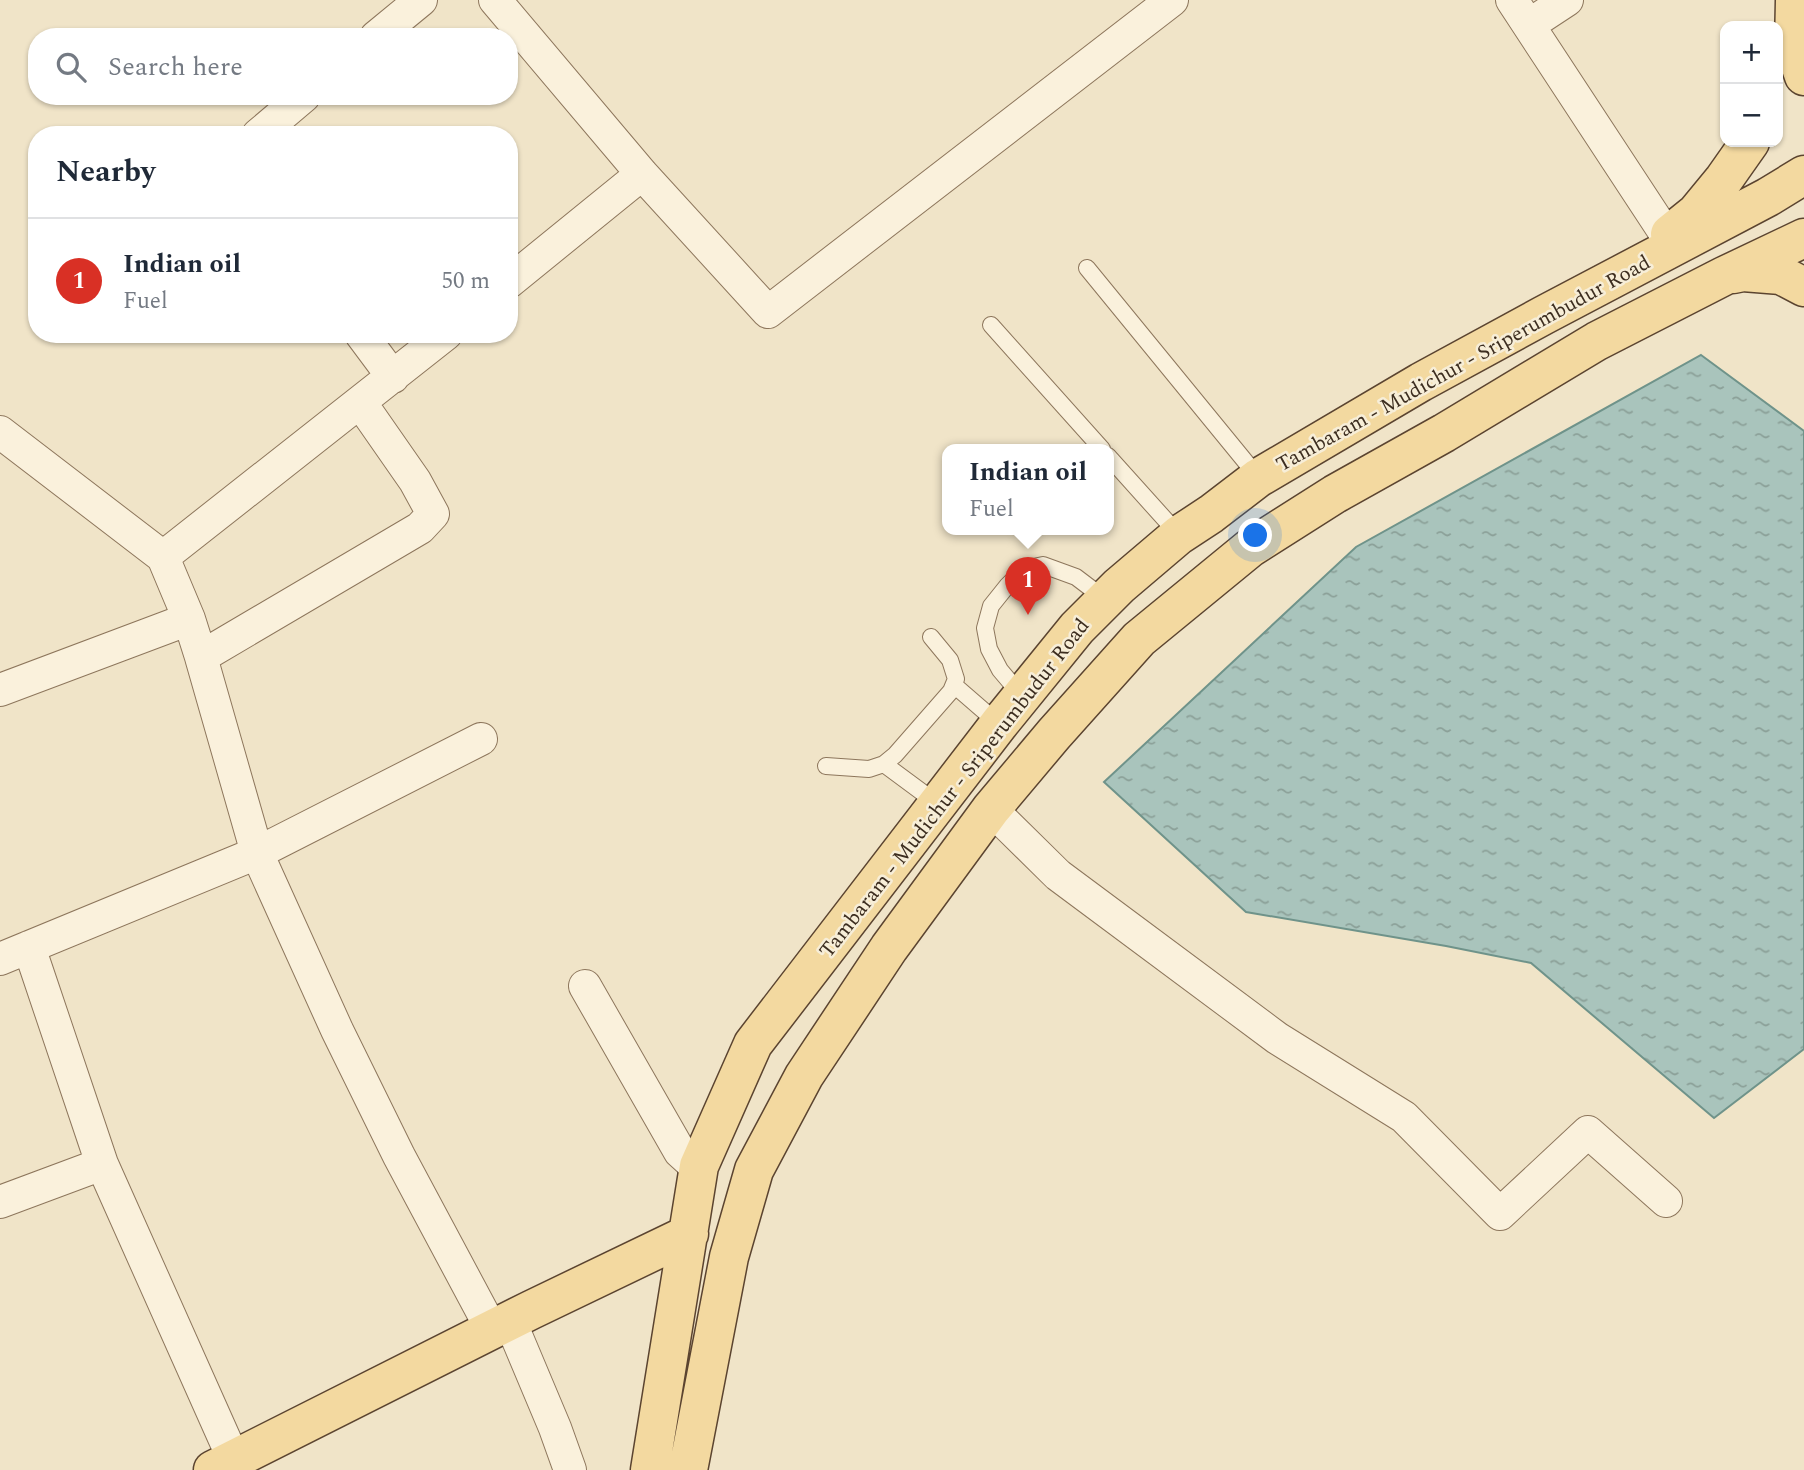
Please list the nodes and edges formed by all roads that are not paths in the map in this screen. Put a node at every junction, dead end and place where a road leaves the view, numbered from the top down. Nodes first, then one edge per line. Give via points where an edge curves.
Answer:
1 (421, 0) edge
2 (495, 0) edge
3 (1172, 0) edge
4 (1567, 0) edge
5 (1796, 0) edge
6 (1521, 13) edge
7 (387, 28) edge
8 (1792, 68) edge
9 (293, 105) edge
10 (269, 126) edge
11 (1746, 147) edge
12 (642, 174) junction
13 (1804, 175) edge
14 (1667, 236) junction
15 (1804, 238) edge
16 (1087, 268) dead end
17 (518, 275) edge
18 (1724, 276) junction
19 (1804, 287) edge
20 (1589, 291) junction
21 (991, 325) dead end
22 (367, 343) edge
23 (435, 343) edge
24 (393, 377) junction
25 (360, 402) junction
26 (0, 432) edge
27 (1098, 444) edge
28 (1114, 463) edge
29 (1258, 478) junction
30 (1179, 535) junction
31 (163, 557) junction
32 (1106, 600) junction
33 (189, 619) junction
34 (931, 637) dead end
35 (201, 657) junction
36 (954, 685) junction
37 (0, 690) edge
38 (1011, 710) junction
39 (481, 738) dead end
40 (884, 764) junction
41 (826, 766) dead end
42 (938, 804) junction
43 (991, 809) junction
44 (257, 853) junction
45 (14, 953) edge
46 (585, 986) dead end
47 (102, 1164) junction
48 (699, 1166) junction
49 (1666, 1201) dead end
50 (0, 1202) edge
51 (689, 1234) junction
52 (729, 1256) junction
53 (501, 1326) junction
54 (224, 1465) edge
55 (570, 1470) edge
56 (650, 1470) edge
57 (688, 1470) edge

1 - 7 street
2 - 12 street
3 - 12 street via 768,312
4 - 6 street
5 - 8 main road
6 - 14 street
9 - 10 street
11 - 14 main road via 1696,213
12 - 17 street
13 - 20 main road, Tambaram - Mudichur - Sriperumbudur Road
14 - 20 main road
15 - 18 main road, Tambaram - Mudichur - Sriperumbudur Road
16 - 29 lane
18 - 19 main road via 1743,272 1781,275
18 - 43 main road, Tambaram - Mudichur - Sriperumbudur Road via 1585,348 1250,548 1139,639
20 - 29 main road, Tambaram - Mudichur - Sriperumbudur Road
21 - 27 lane
22 - 24 street
23 - 24 street
24 - 25 street
25 - 31 street
25 - 35 street via 433,514 420,528
26 - 31 street
28 - 30 lane
29 - 30 main road, Tambaram - Mudichur - Sriperumbudur Road
30 - 32 main road, Tambaram - Mudichur - Sriperumbudur Road
31 - 33 street
32 - 38 main road, Tambaram - Mudichur - Sriperumbudur Road via 1077,628
32 - 38 lane via 1076,577 1042,565 1024,569 1007,586 991,606 985,628
33 - 35 street
33 - 37 street
34 - 36 lane via 950,660
35 - 44 street
36 - 38 lane
36 - 40 lane
38 - 42 main road, Tambaram - Mudichur - Sriperumbudur Road
39 - 44 street
40 - 41 lane via 869,769
40 - 42 lane
42 - 48 main road, Tambaram - Mudichur - Sriperumbudur Road via 753,1045
43 - 49 street via 1069,884 1278,1038 1404,1117 1500,1214 1588,1132
43 - 52 main road, Tambaram - Mudichur - Sriperumbudur Road via 889,948 804,1076 754,1170
44 - 45 street
44 - 53 street via 400,1156
45 - 47 street
46 - 48 street via 680,1152
47 - 50 street
47 - 54 street
48 - 51 main road, Tambaram - Mudichur - Sriperumbudur Road
51 - 52 main road
51 - 53 main road
51 - 56 main road, Tambaram - Mudichur - Sriperumbudur Road
52 - 57 main road, Tambaram - Mudichur - Sriperumbudur Road
53 - 54 main road
53 - 55 street via 555,1428

